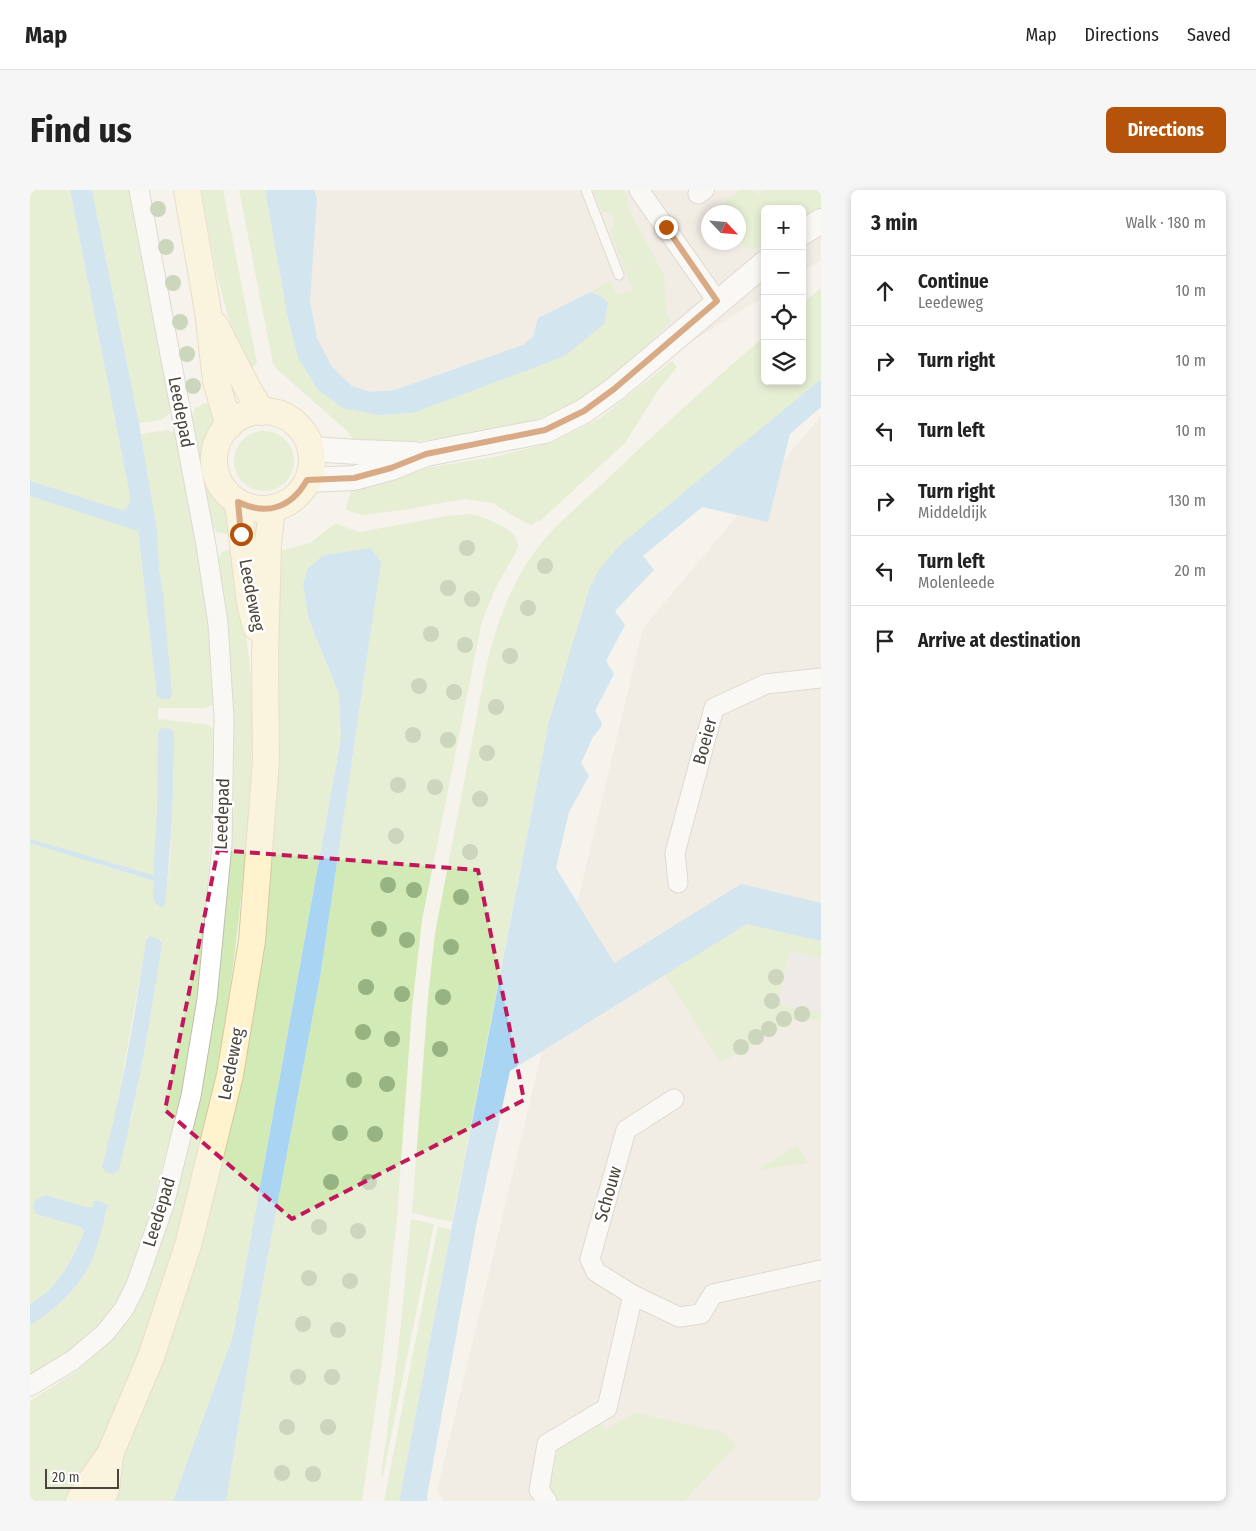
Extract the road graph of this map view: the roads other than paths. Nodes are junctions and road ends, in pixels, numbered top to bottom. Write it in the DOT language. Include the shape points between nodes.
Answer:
graph roads {
  1 [pos="139,190"];
  2 [pos="187,190"];
  3 [pos="586,190"];
  4 [pos="639,190"];
  5 [pos="821,221"];
  6 [pos="806,231"];
  7 [pos="761,266"];
  8 [pos="619,275"];
  9 [pos="717,301"];
  10 [pos="208,311"];
  11 [pos="262,412"];
  12 [pos="229,426"];
  13 [pos="310,449"];
  14 [pos="426,454"];
  15 [pos="307,480"];
  16 [pos="238,502"];
  17 [pos="272,508"];
  18 [pos="265,658"];
  19 [pos="821,678"];
  20 [pos="678,883"];
  21 [pos="674,1099"];
  22 [pos="821,1270"];
  23 [pos="633,1294"];
  24 [pos="30,1386"];
  25 [pos="110,1454"];
  26 [pos="79,1501"];
  27 [pos="102,1501"];
  28 [pos="547,1501"];
  1 -- 24 [label="street, Leedepad" via="218,624 224,718 222,844 216,912 207,999 191,1096 164,1205 136,1285 124,1309 105,1333 72,1360"];
  2 -- 10 [label="main road"];
  3 -- 8 [label="lane"];
  4 -- 9 [label="street"];
  5 -- 6 [label="street"];
  7 -- 9 [label="street"];
  9 -- 14 [label="street" via="584,411 545,430"];
  10 -- 11 [label="main road"];
  10 -- 12 [label="main road" via="216,381"];
  11 -- 12 [label="main road" via="244,416"];
  11 -- 13 [label="main road" via="283,416 293,422 307,438"];
  12 -- 16 [label="main road" via="217,444 215,466 222,487"];
  13 -- 14 [label="street"];
  13 -- 15 [label="main road" via="312,459"];
  14 -- 15 [label="street" via="354,478"];
  15 -- 17 [label="main road" via="290,502"];
  16 -- 17 [label="main road" via="254,508"];
  16 -- 18 [label="main road, Leedeweg" via="250,603"];
  17 -- 18 [label="main road, Leedeweg"];
  18 -- 25 [label="main road, Leedeweg" via="266,762 252,941 230,1075 189,1242 151,1357"];
  19 -- 20 [label="street, Boeier" via="766,684 714,708 675,853"];
  21 -- 23 [label="street, Schouw" via="626,1130 590,1259 596,1272"];
  22 -- 23 [label="street, Schouw" via="713,1294 701,1314 679,1317"];
  23 -- 28 [label="street" via="607,1408 547,1444 539,1490"];
  25 -- 26 [label="main road, Leedeweg"];
  25 -- 27 [label="main road, Leedeweg"];
}
